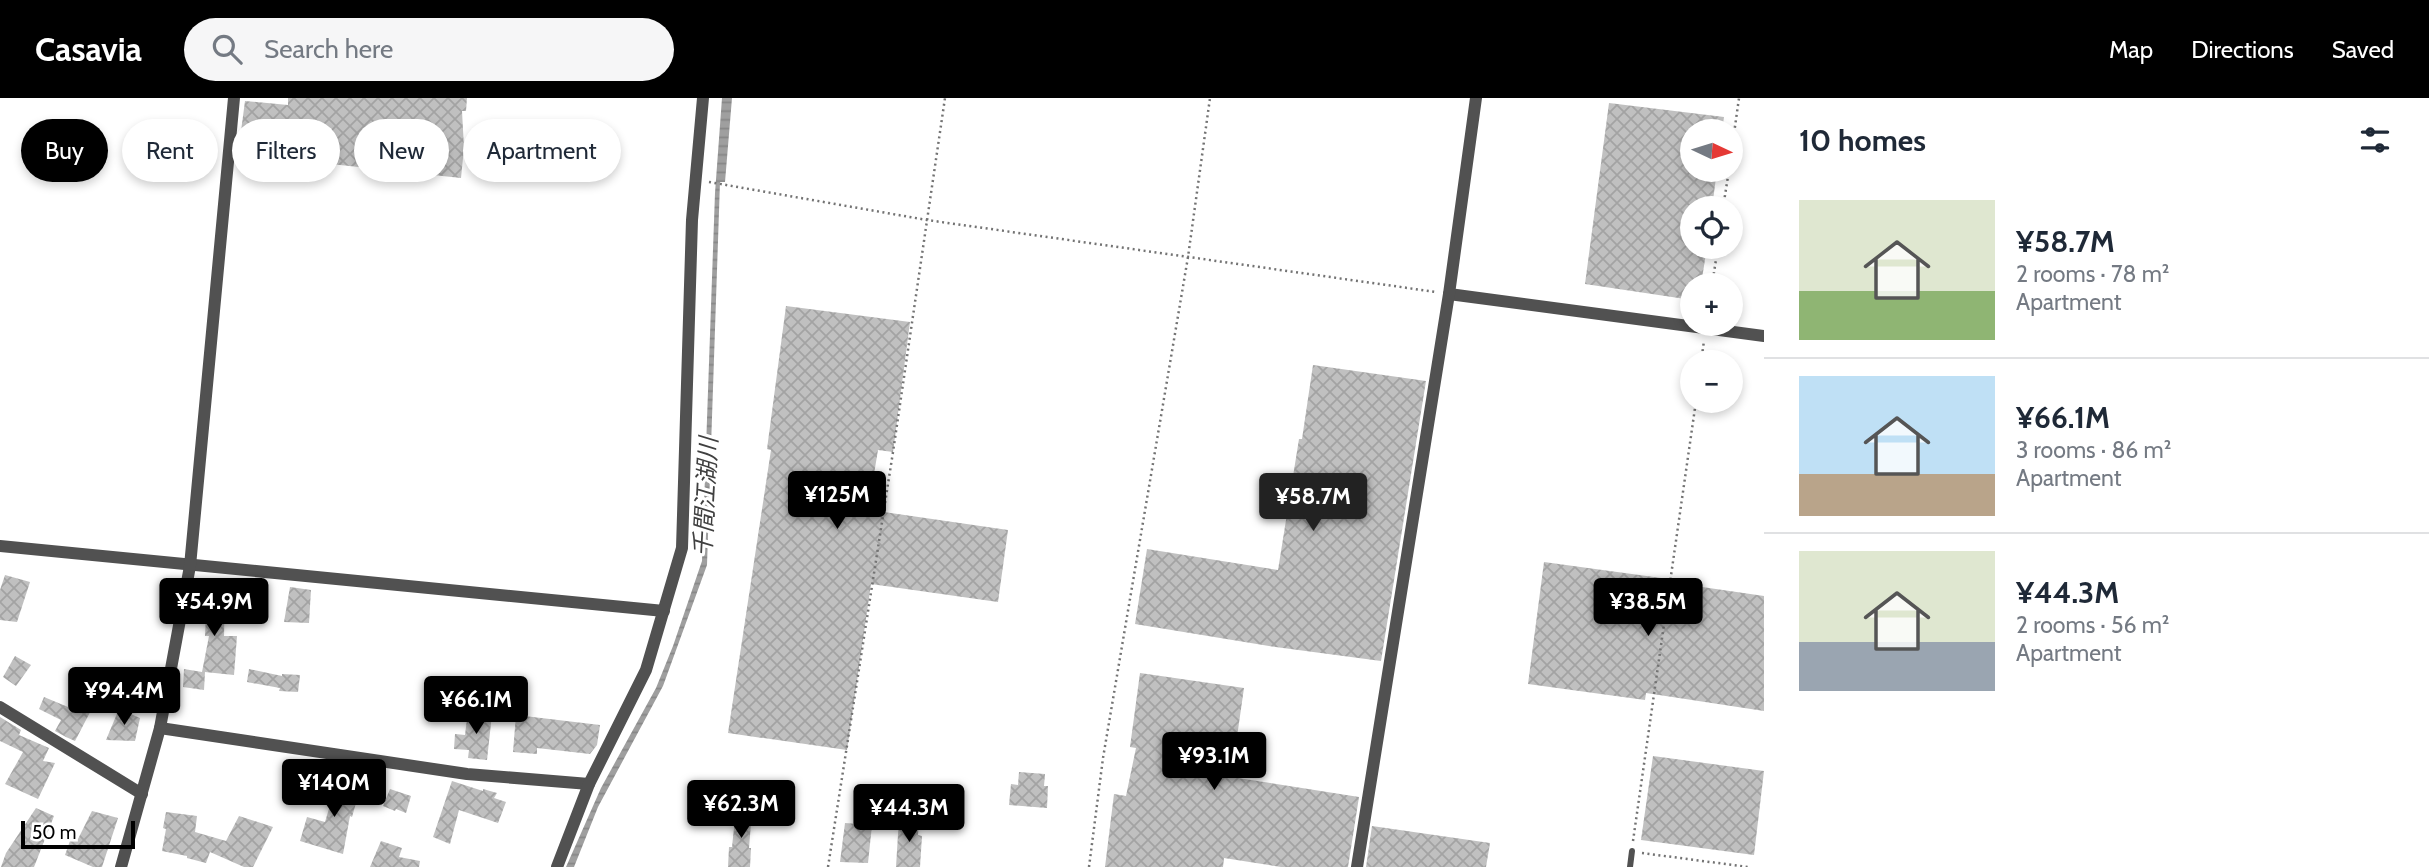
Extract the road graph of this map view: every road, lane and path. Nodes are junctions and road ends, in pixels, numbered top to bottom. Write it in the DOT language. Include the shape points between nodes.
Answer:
graph roads {
  1 [pos="234,98"];
  2 [pos="703,98"];
  3 [pos="945,98"];
  4 [pos="1210,98"];
  5 [pos="1476,98"];
  6 [pos="1739,98"];
  7 [pos="1736,119"];
  8 [pos="695,180"];
  9 [pos="927,220"];
  10 [pos="1188,257"];
  11 [pos="1449,294"];
  12 [pos="1680,325"];
  13 [pos="1743,333"];
  14 [pos="1764,336"];
  15 [pos="1694,413"];
  16 [pos="0,546"];
  17 [pos="190,566"];
  18 [pos="664,611"];
  19 [pos="0,707"];
  20 [pos="160,728"];
  21 [pos="589,784"];
  22 [pos="142,794"];
  23 [pos="1632,851"];
  24 [pos="121,867"];
  25 [pos="557,867"];
  26 [pos="828,867"];
  27 [pos="1089,867"];
  28 [pos="1357,867"];
  29 [pos="1630,867"];
  30 [pos="1748,867"];
  1 -- 17 [label="street"];
  2 -- 8 [label="street"];
  3 -- 9 [label="path"];
  4 -- 10 [label="path"];
  5 -- 11 [label="street"];
  6 -- 7 [label="path"];
  8 -- 9 [label="path"];
  8 -- 18 [label="street" via="682,548"];
  9 -- 10 [label="path"];
  9 -- 26 [label="path"];
  10 -- 11 [label="path"];
  10 -- 27 [label="path" via="1103,758"];
  11 -- 12 [label="street"];
  11 -- 28 [label="street"];
  13 -- 14 [label="street"];
  15 -- 23 [label="path"];
  16 -- 17 [label="street"];
  17 -- 18 [label="street"];
  17 -- 20 [label="street"];
  18 -- 21 [label="street" via="646,670"];
  19 -- 22 [label="street"];
  20 -- 21 [label="street" via="467,774"];
  20 -- 22 [label="street"];
  21 -- 25 [label="street"];
  22 -- 24 [label="street"];
  23 -- 29 [label="lane"];
  23 -- 30 [label="path"];
}
